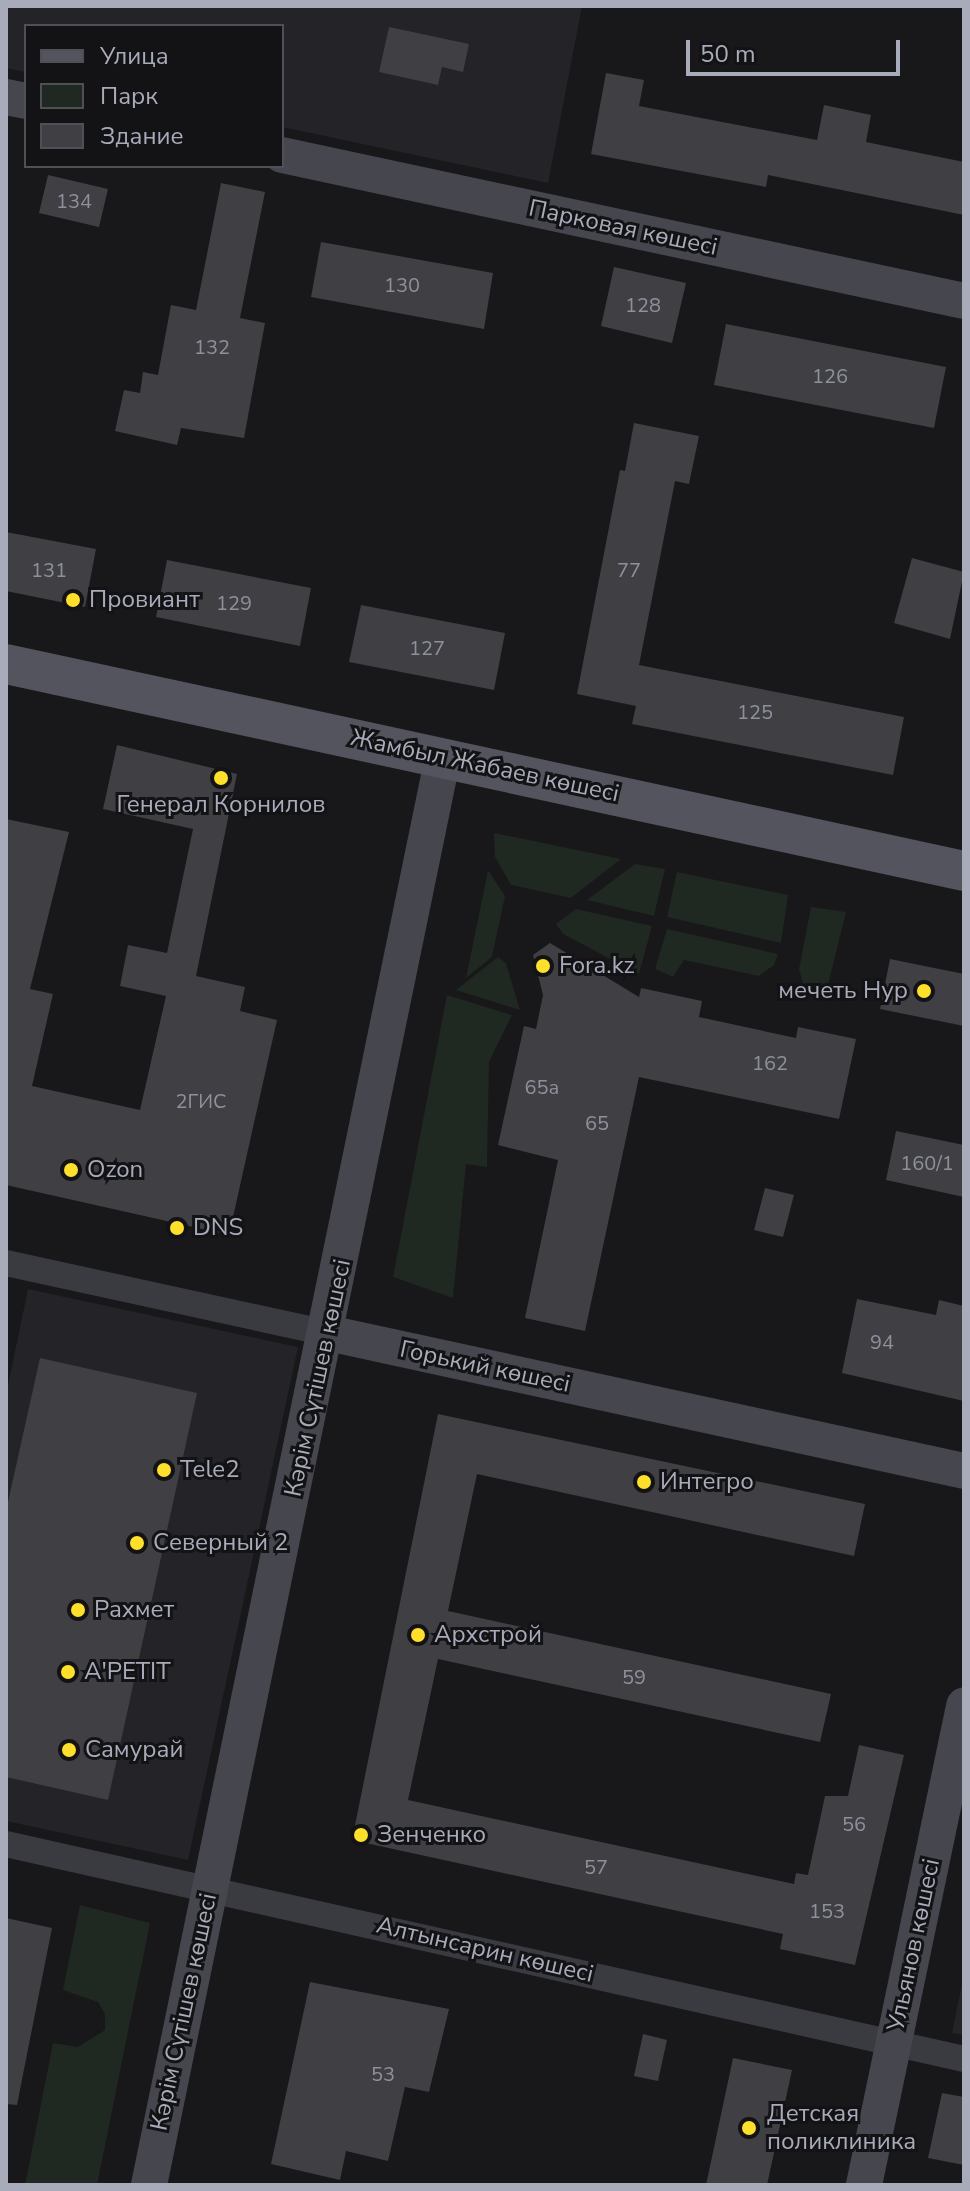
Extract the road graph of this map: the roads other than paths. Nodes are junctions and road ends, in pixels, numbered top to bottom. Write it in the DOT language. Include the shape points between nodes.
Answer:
graph roads {
  1 [pos="284,155"];
  2 [pos="964,301"];
  3 [pos="6,664"];
  4 [pos="443,757"];
  5 [pos="964,871"];
  6 [pos="6,1263"];
  7 [pos="328,1333"];
  8 [pos="964,1471"];
  9 [pos="964,1705"];
  10 [pos="6,1844"];
  11 [pos="210,1888"];
  12 [pos="894,2043"];
  13 [pos="964,2059"];
  14 [pos="149,2185"];
  15 [pos="864,2185"];
  1 -- 2 [label="main road, Парковая көшесі"];
  3 -- 4 [label="main road, Жамбыл Жабаев көшесі"];
  4 -- 5 [label="main road, Жамбыл Жабаев көшесі"];
  4 -- 7 [label="main road, Кәрім Сүтішев көшесі"];
  6 -- 7 [label="street, Горький көшесі"];
  7 -- 8 [label="main road, Горький көшесі"];
  7 -- 11 [label="main road, Кәрім Сүтішев көшесі"];
  9 -- 12 [label="main road, Ульянов көшесі"];
  10 -- 11 [label="street, Алтынсарин көшесі"];
  11 -- 12 [label="street, Алтынсарин көшесі"];
  11 -- 14 [label="main road, Кәрім Сүтішев көшесі"];
  12 -- 13 [label="street, Алтынсарин көшесі"];
  12 -- 15 [label="main road, Ульянов көшесі"];
}
